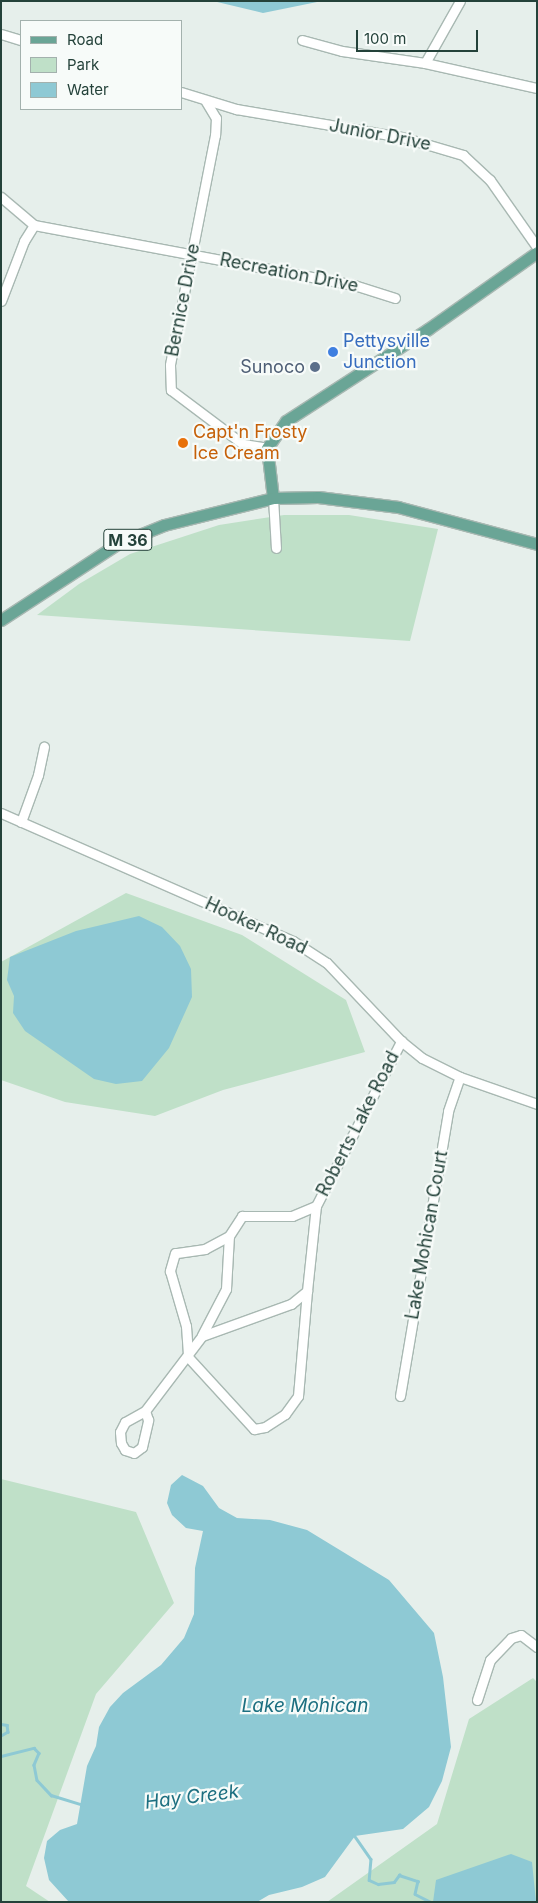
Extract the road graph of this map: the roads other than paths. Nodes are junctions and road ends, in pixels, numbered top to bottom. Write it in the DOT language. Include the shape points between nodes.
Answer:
graph roads {
  1 [pos="460,1"];
  2 [pos="1,34"];
  3 [pos="20,40"];
  4 [pos="302,40"];
  5 [pos="425,63"];
  6 [pos="537,88"];
  7 [pos="182,92"];
  8 [pos="205,100"];
  9 [pos="1,197"];
  10 [pos="34,224"];
  11 [pos="537,247"];
  12 [pos="537,252"];
  13 [pos="191,255"];
  14 [pos="395,298"];
  15 [pos="1,300"];
  16 [pos="267,448"];
  17 [pos="273,498"];
  18 [pos="537,544"];
  19 [pos="276,548"];
  20 [pos="1,620"];
  21 [pos="44,747"];
  22 [pos="1,813"];
  23 [pos="22,822"];
  24 [pos="401,1041"];
  25 [pos="460,1077"];
  26 [pos="537,1104"];
  27 [pos="316,1206"];
  28 [pos="229,1236"];
  29 [pos="307,1291"];
  30 [pos="202,1336"];
  31 [pos="188,1357"];
  32 [pos="400,1396"];
  33 [pos="144,1411"];
  34 [pos="537,1647"];
  35 [pos="477,1700"];
  1 -- 5 [label="street"];
  2 -- 3 [label="street"];
  4 -- 5 [label="street" via="342,51"];
  5 -- 6 [label="street"];
  7 -- 8 [label="street, Junior Drive"];
  8 -- 11 [label="street, Junior Drive" via="236,109 402,137 463,155 490,180"];
  8 -- 13 [label="street, Bernice Drive" via="216,118 215,135"];
  9 -- 10 [label="street"];
  10 -- 13 [label="street, Recreation Drive"];
  10 -- 15 [label="street"];
  12 -- 16 [label="main road" via="420,334 286,421"];
  13 -- 14 [label="street, Recreation Drive" via="354,285"];
  13 -- 16 [label="street, Bernice Drive" via="170,365 171,390 244,444"];
  16 -- 17 [label="main road"];
  17 -- 18 [label="main road, M 36" via="318,497 398,507"];
  17 -- 19 [label="street"];
  17 -- 20 [label="main road, M 36" via="164,525 117,544"];
  21 -- 23 [label="street"];
  22 -- 23 [label="street, Hooker Road"];
  23 -- 24 [label="street, Hooker Road" via="309,950 342,977"];
  24 -- 25 [label="street, Hooker Road" via="422,1058"];
  24 -- 27 [label="street, Roberts Lake Road"];
  25 -- 26 [label="street, Hooker Road"];
  25 -- 32 [label="street, Lake Mohican Court" via="448,1111"];
  27 -- 28 [label="street, Roberts Lake Road" via="292,1216 242,1216"];
  27 -- 29 [label="street, Roberts Lake Road"];
  28 -- 30 [label="street" via="226,1289"];
  28 -- 31 [label="street, Roberts Lake Road" via="216,1246 179,1251 171,1257 170,1271 186,1326"];
  29 -- 30 [label="street" via="291,1304"];
  29 -- 31 [label="street, Roberts Lake Road" via="298,1396 285,1414 265,1427 252,1427"];
  30 -- 31 [label="street"];
  31 -- 33 [label="street"];
  33 -- 33 [label="street" via="148,1420 142,1447 134,1453 125,1450 120,1438 124,1422"];
  34 -- 35 [label="street" via="521,1634 511,1638 490,1660"];
}
